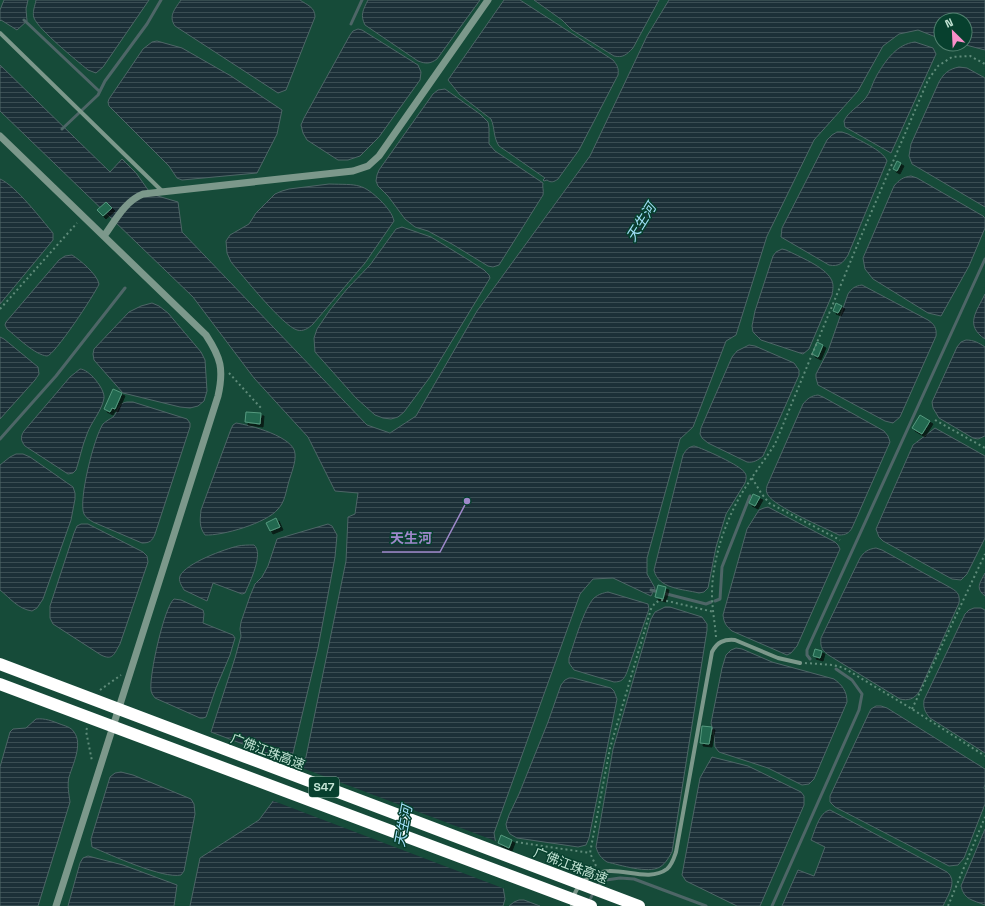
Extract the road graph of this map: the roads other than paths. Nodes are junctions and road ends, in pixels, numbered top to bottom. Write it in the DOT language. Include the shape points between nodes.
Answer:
graph roads {
  1 [pos="488,0"];
  2 [pos="0,33"];
  3 [pos="0,136"];
  4 [pos="162,192"];
  5 [pos="104,236"];
  6 [pos="800,663"];
  7 [pos="0,664"];
  8 [pos="0,684"];
  9 [pos="634,904"];
  10 [pos="56,906"];
  11 [pos="572,906"];
  12 [pos="591,906"];
  1 -- 4 [label="street" via="378,156 368,166 353,171"];
  2 -- 4 [label="street"];
  3 -- 5 [label="street"];
  4 -- 5 [label="street" via="143,194 130,201"];
  5 -- 10 [label="street" via="206,335 215,348 222,380"];
  6 -- 11 [label="street" via="778,658 735,640 728,639 717,644 712,652 673,861 668,868 650,875 608,871 599,873 585,880 575,890"];
  7 -- 9 [label="highway, 广佛江珠高速 / S47"];
  8 -- 12 [label="highway, S47"];
}
